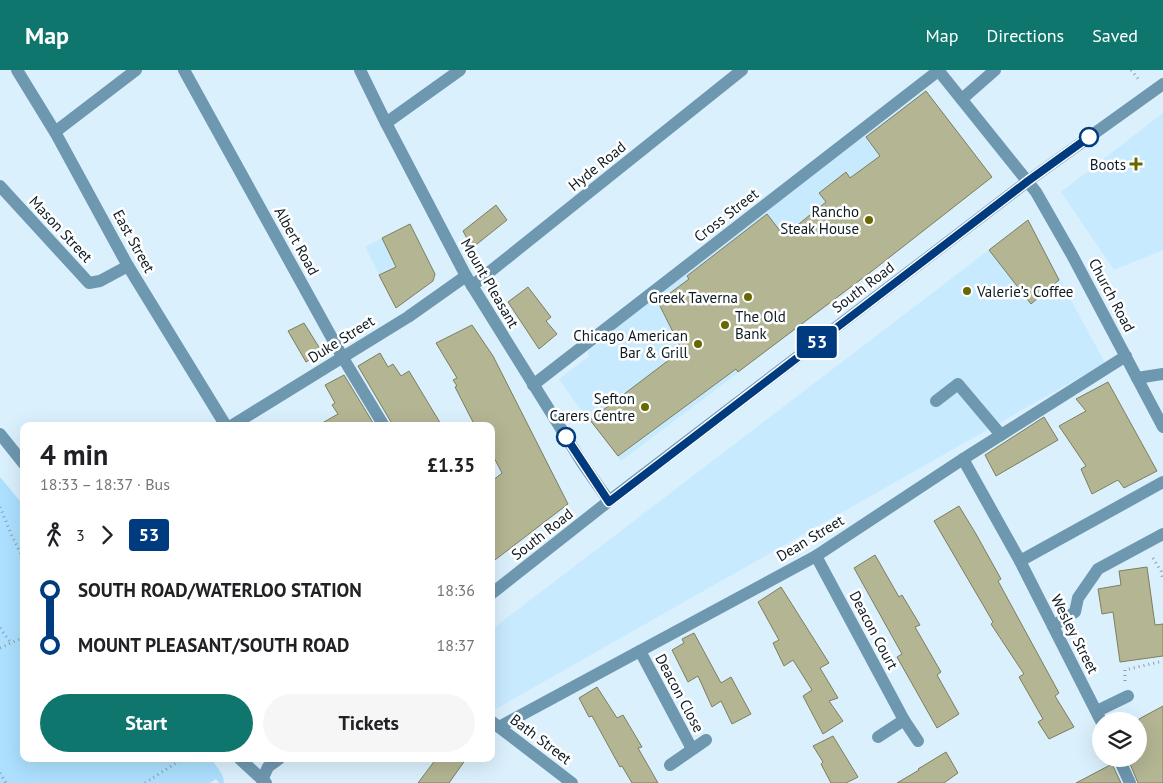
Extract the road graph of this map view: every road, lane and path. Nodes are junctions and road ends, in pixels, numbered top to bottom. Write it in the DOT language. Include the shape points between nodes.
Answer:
graph roads {
  1 [pos="16,70"];
  2 [pos="136,70"];
  3 [pos="184,70"];
  4 [pos="360,70"];
  5 [pos="460,70"];
  6 [pos="742,70"];
  7 [pos="938,70"];
  8 [pos="995,70"];
  9 [pos="1162,84"];
  10 [pos="962,99"];
  11 [pos="386,124"];
  12 [pos="55,132"];
  13 [pos="1028,181"];
  14 [pos="0,186"];
  15 [pos="128,266"];
  16 [pos="469,281"];
  17 [pos="1126,356"];
  18 [pos="343,358"];
  19 [pos="1163,374"];
  20 [pos="1137,378"];
  21 [pos="533,385"];
  22 [pos="936,401"];
  23 [pos="224,422"];
  24 [pos="238,422"];
  25 [pos="382,422"];
  26 [pos="1163,427"];
  27 [pos="0,434"];
  28 [pos="1001,435"];
  29 [pos="20,459"];
  30 [pos="963,459"];
  31 [pos="1163,482"];
  32 [pos="609,502"];
  33 [pos="0,507"];
  34 [pos="1163,534"];
  35 [pos="1146,544"];
  36 [pos="20,551"];
  37 [pos="816,556"];
  38 [pos="1020,561"];
  39 [pos="1163,580"];
  40 [pos="495,591"];
  41 [pos="1053,626"];
  42 [pos="0,628"];
  43 [pos="20,639"];
  44 [pos="12,643"];
  45 [pos="0,648"];
  46 [pos="640,651"];
  47 [pos="1163,661"];
  48 [pos="1128,696"];
  49 [pos="1097,712"];
  50 [pos="1105,712"];
  51 [pos="904,720"];
  52 [pos="495,724"];
  53 [pos="878,737"];
  54 [pos="706,740"];
  55 [pos="918,742"];
  56 [pos="692,749"];
  57 [pos="177,762"];
  58 [pos="243,762"];
  59 [pos="274,762"];
  60 [pos="670,765"];
  61 [pos="1123,767"];
  62 [pos="0,774"];
  63 [pos="264,782"];
  64 [pos="6,783"];
  65 [pos="145,783"];
  66 [pos="572,783"];
  67 [pos="1130,783"];
  1 -- 12 [label="street, East Street"];
  2 -- 12 [label="street"];
  3 -- 18 [label="street, Albert Road"];
  4 -- 11 [label="street, Mount Pleasant"];
  5 -- 11 [label="street"];
  6 -- 16 [label="street, Hyde Road"];
  7 -- 10 [label="street, Church Road"];
  7 -- 21 [label="street, Cross Street"];
  8 -- 10 [label="street"];
  9 -- 13 [label="street, South Road"];
  10 -- 13 [label="street, Church Road"];
  11 -- 16 [label="street, Mount Pleasant"];
  12 -- 15 [label="street, East Street"];
  13 -- 17 [label="street, Church Road"];
  13 -- 32 [label="street, South Road"];
  14 -- 15 [label="street, Mason Street" via="89,283 100,281"];
  15 -- 23 [label="street, East Street"];
  16 -- 18 [label="street, Duke Street"];
  16 -- 21 [label="street, Mount Pleasant"];
  17 -- 20 [label="street, Church Road"];
  17 -- 28 [label="street, Dean Street"];
  18 -- 24 [label="street, Duke Street"];
  18 -- 25 [label="street, Albert Road"];
  19 -- 20 [label="street"];
  20 -- 26 [label="street, Church Road"];
  21 -- 32 [label="street, Mount Pleasant"];
  22 -- 28 [label="street" via="958,384"];
  27 -- 29 [label="street"];
  28 -- 30 [label="street, Dean Street"];
  30 -- 37 [label="street, Dean Street"];
  30 -- 38 [label="street, Wesley Street"];
  31 -- 38 [label="street"];
  32 -- 40 [label="street, South Road"];
  33 -- 36 [label="path"];
  34 -- 35 [label="street"];
  35 -- 39 [label="path"];
  35 -- 41 [label="street" via="1098,569 1078,598 1075,612"];
  37 -- 46 [label="street, Dean Street"];
  37 -- 51 [label="street, Deacon Court"];
  38 -- 41 [label="street, Wesley Street"];
  41 -- 49 [label="street, Wesley Street"];
  42 -- 44 [label="path"];
  43 -- 44 [label="path"];
  44 -- 45 [label="path"];
  46 -- 52 [label="street, Dean Street"];
  46 -- 56 [label="street, Deacon Close"];
  47 -- 48 [label="path" via="1125,670"];
  48 -- 50 [label="street"];
  51 -- 53 [label="street"];
  51 -- 55 [label="street, Deacon Court"];
  52 -- 66 [label="street, Bath Street"];
  54 -- 56 [label="street, Deacon Close"];
  56 -- 60 [label="street, Deacon Close"];
  57 -- 65 [label="path"];
  58 -- 63 [label="street"];
  59 -- 63 [label="street" via="268,767"];
  61 -- 67 [label="street"];
  62 -- 64 [label="path"];
}
